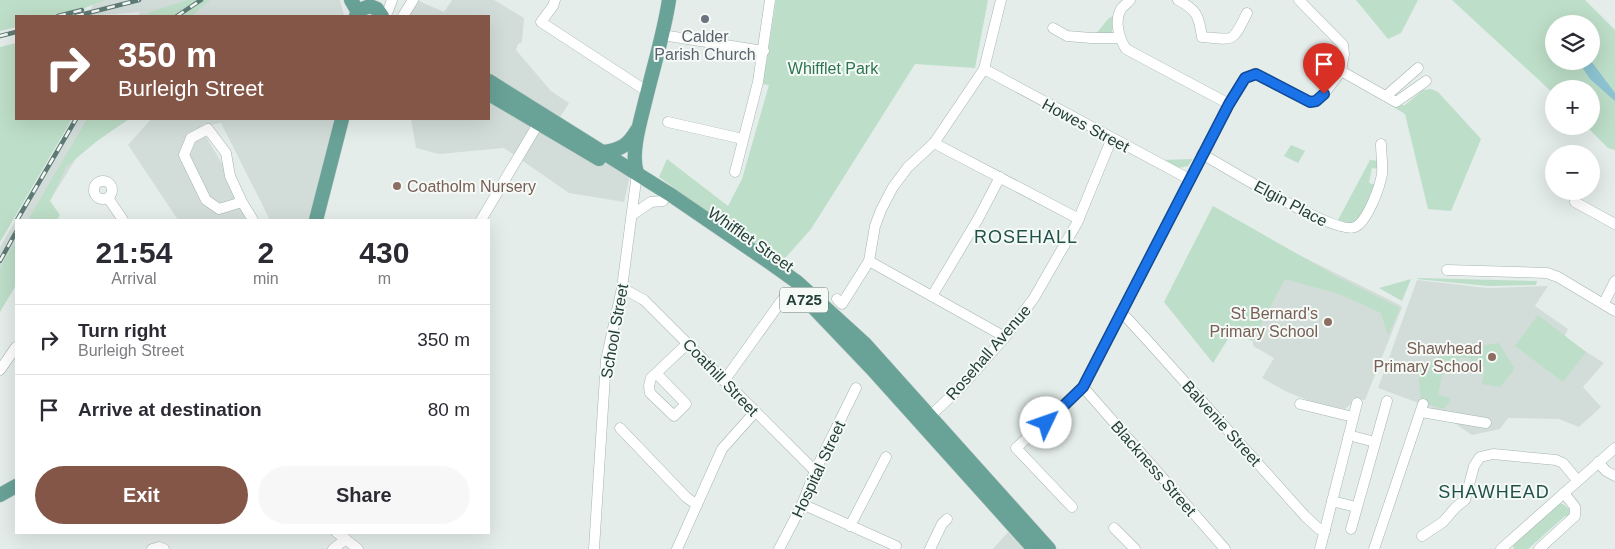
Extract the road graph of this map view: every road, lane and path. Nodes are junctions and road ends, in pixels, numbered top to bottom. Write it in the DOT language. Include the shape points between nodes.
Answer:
graph roads {
  1 [pos="351,0"];
  2 [pos="392,0"];
  3 [pos="413,0"];
  4 [pos="555,0"];
  5 [pos="669,0"];
  6 [pos="770,0"];
  7 [pos="1001,0"];
  8 [pos="1130,0"];
  9 [pos="1178,0"];
  10 [pos="1299,0"];
  11 [pos="362,9"];
  12 [pos="1247,13"];
  13 [pos="381,15"];
  14 [pos="383,15"];
  15 [pos="403,15"];
  16 [pos="1053,28"];
  17 [pos="662,35"];
  18 [pos="1120,38"];
  19 [pos="764,51"];
  20 [pos="1418,68"];
  21 [pos="984,70"];
  22 [pos="1341,70"];
  23 [pos="1426,81"];
  24 [pos="490,82"];
  25 [pos="648,92"];
  26 [pos="490,95"];
  27 [pos="1386,96"];
  28 [pos="1229,104"];
  29 [pos="342,120"];
  30 [pos="668,122"];
  31 [pos="538,124"];
  32 [pos="638,129"];
  33 [pos="1112,138"];
  34 [pos="743,139"];
  35 [pos="934,144"];
  36 [pos="1381,144"];
  37 [pos="605,152"];
  38 [pos="1202,154"];
  39 [pos="734,172"];
  40 [pos="1000,177"];
  41 [pos="636,178"];
  42 [pos="1189,179"];
  43 [pos="108,198"];
  44 [pos="663,201"];
  45 [pos="242,202"];
  46 [pos="1575,202"];
  47 [pos="632,215"];
  48 [pos="122,219"];
  49 [pos="252,219"];
  50 [pos="316,219"];
  51 [pos="482,219"];
  52 [pos="1079,219"];
  53 [pos="1615,224"];
  54 [pos="869,261"];
  55 [pos="1447,270"];
  56 [pos="1615,281"];
  57 [pos="622,288"];
  58 [pos="932,296"];
  59 [pos="836,299"];
  60 [pos="1604,303"];
  61 [pos="789,305"];
  62 [pos="1615,311"];
  63 [pos="1120,314"];
  64 [pos="1005,337"];
  65 [pos="688,343"];
  66 [pos="15,348"];
  67 [pos="0,370"];
  68 [pos="656,373"];
  69 [pos="724,381"];
  70 [pos="1083,387"];
  71 [pos="856,388"];
  72 [pos="1387,401"];
  73 [pos="1357,403"];
  74 [pos="1300,404"];
  75 [pos="755,412"];
  76 [pos="1353,416"];
  77 [pos="925,421"];
  78 [pos="1486,423"];
  79 [pos="620,428"];
  80 [pos="1356,436"];
  81 [pos="1375,442"];
  82 [pos="1615,448"];
  83 [pos="886,457"];
  84 [pos="1598,462"];
  85 [pos="815,471"];
  86 [pos="1615,476"];
  87 [pos="1577,480"];
  88 [pos="15,487"];
  89 [pos="1564,493"];
  90 [pos="0,495"];
  91 [pos="1332,501"];
  92 [pos="802,504"];
  93 [pos="697,505"];
  94 [pos="1356,507"];
  95 [pos="1072,508"];
  96 [pos="947,519"];
  97 [pos="850,526"];
  98 [pos="1114,528"];
  99 [pos="1351,529"];
  100 [pos="1325,531"];
  101 [pos="339,534"];
  102 [pos="1422,536"];
  103 [pos="346,539"];
  104 [pos="1506,547"];
  105 [pos="933,548"];
  106 [pos="152,549"];
  107 [pos="164,549"];
  108 [pos="333,549"];
  109 [pos="358,549"];
  110 [pos="594,549"];
  111 [pos="677,549"];
  112 [pos="779,549"];
  113 [pos="895,549"];
  114 [pos="1034,549"];
  115 [pos="1049,549"];
  116 [pos="1135,549"];
  117 [pos="1225,549"];
  118 [pos="1320,549"];
  119 [pos="1374,549"];
  120 [pos="1539,549"];
  1 -- 11 [label="main road"];
  2 -- 14 [label="street"];
  3 -- 15 [label="street"];
  4 -- 25 [label="street" via="541,22"];
  5 -- 17 [label="main road"];
  6 -- 19 [label="street"];
  7 -- 21 [label="street"];
  8 -- 18 [label="street" via="1121,10"];
  9 -- 12 [label="street" via="1193,8 1199,18 1202,37 1229,40 1236,35"];
  10 -- 22 [label="street" via="1343,45"];
  11 -- 13 [label="main road" via="377,9"];
  16 -- 18 [label="street" via="1067,36"];
  17 -- 19 [label="street"];
  17 -- 25 [label="main road"];
  18 -- 28 [label="street" via="1126,49"];
  19 -- 34 [label="street"];
  20 -- 27 [label="street"];
  21 -- 33 [label="street, Howes Street"];
  21 -- 35 [label="street"];
  22 -- 27 [label="street"];
  22 -- 28 [label="street" via="1316,101 1310,102 1256,74 1245,78"];
  23 -- 27 [label="street" via="1396,102"];
  24 -- 37 [label="main road, Whifflet Street / A725"];
  25 -- 32 [label="main road"];
  26 -- 31 [label="main road, Whifflet Street / A725"];
  28 -- 38 [label="street"];
  29 -- 50 [label="main road"];
  30 -- 34 [label="street"];
  31 -- 41 [label="main road, Whifflet Street / A725"];
  31 -- 51 [label="street"];
  32 -- 37 [label="main road" via="623,148"];
  32 -- 41 [label="main road"];
  33 -- 42 [label="street, Howes Street"];
  33 -- 52 [label="street, Rosehall Avenue"];
  34 -- 39 [label="street"];
  35 -- 40 [label="street"];
  35 -- 54 [label="street" via="908,166 893,187 875,226"];
  36 -- 38 [label="street, Elgin Place" via="1382,176 1366,216 1354,228 1346,229 1308,214"];
  37 -- 41 [label="main road, Whifflet Street / A725"];
  38 -- 42 [label="street"];
  40 -- 52 [label="street"];
  40 -- 58 [label="street"];
  41 -- 44 [label="main road, Whifflet Street / A725"];
  41 -- 47 [label="street, School Street"];
  41 -- 77 [label="main road, Whifflet Street / A725" via="719,227 797,282 865,344"];
  42 -- 63 [label="street"];
  43 -- 48 [label="street"];
  44 -- 47 [label="street" via="651,202"];
  44 -- 77 [label="main road, Whifflet Street / A725" via="762,266 812,306"];
  45 -- 45 [label="street" via="230,176 226,153 217,141 208,130 191,138 184,155 206,200 219,209"];
  45 -- 49 [label="street"];
  46 -- 53 [label="street"];
  47 -- 57 [label="street, School Street"];
  52 -- 64 [label="street, Rosehall Avenue" via="1034,298"];
  54 -- 58 [label="street"];
  54 -- 59 [label="street" via="842,304"];
  55 -- 60 [label="street" via="1547,273"];
  56 -- 60 [label="street"];
  57 -- 65 [label="street, Coathill Street" via="644,300"];
  57 -- 110 [label="street, School Street" via="606,360"];
  58 -- 64 [label="street"];
  60 -- 62 [label="street"];
  61 -- 69 [label="street" via="782,300"];
  63 -- 70 [label="street"];
  63 -- 100 [label="street, Balvenie Street" via="1148,340 1305,516"];
  64 -- 77 [label="street, Rosehall Avenue" via="964,384"];
  65 -- 68 [label="street"];
  65 -- 69 [label="street, Coathill Street"];
  66 -- 67 [label="street"];
  69 -- 75 [label="street, Coathill Street"];
  70 -- 95 [label="street" via="1016,448"];
  70 -- 117 [label="street, Blackness Street"];
  71 -- 85 [label="street, Hospital Street"];
  72 -- 81 [label="street"];
  73 -- 76 [label="street"];
  74 -- 76 [label="street"];
  75 -- 85 [label="street, Coathill Street"];
  75 -- 93 [label="street" via="722,449"];
  76 -- 91 [label="street"];
  77 -- 114 [label="main road, Whifflet Street / A725"];
  77 -- 115 [label="main road, Whifflet Street / A725" via="988,479"];
  78 -- 119 [label="street" via="1462,413 1422,408"];
  79 -- 93 [label="street"];
  80 -- 81 [label="street"];
  81 -- 94 [label="street"];
  82 -- 84 [label="street"];
  83 -- 97 [label="street"];
  84 -- 86 [label="street"];
  84 -- 87 [label="street"];
  85 -- 92 [label="street, Hospital Street"];
  87 -- 89 [label="street"];
  87 -- 102 [label="street" via="1563,463 1556,460 1493,454 1480,457 1474,466 1465,500 1443,522"];
  88 -- 90 [label="main road"];
  89 -- 104 [label="street"];
  89 -- 120 [label="street" via="1575,507 1575,516"];
  91 -- 94 [label="street"];
  91 -- 100 [label="street"];
  92 -- 97 [label="street"];
  92 -- 112 [label="street, Hospital Street"];
  93 -- 111 [label="street"];
  94 -- 99 [label="street"];
  96 -- 105 [label="street"];
  97 -- 113 [label="street" via="896,546"];
  98 -- 116 [label="street"];
  100 -- 118 [label="street"];
  101 -- 103 [label="street"];
  103 -- 108 [label="street"];
  103 -- 109 [label="street"];
  106 -- 107 [label="street"];
}
